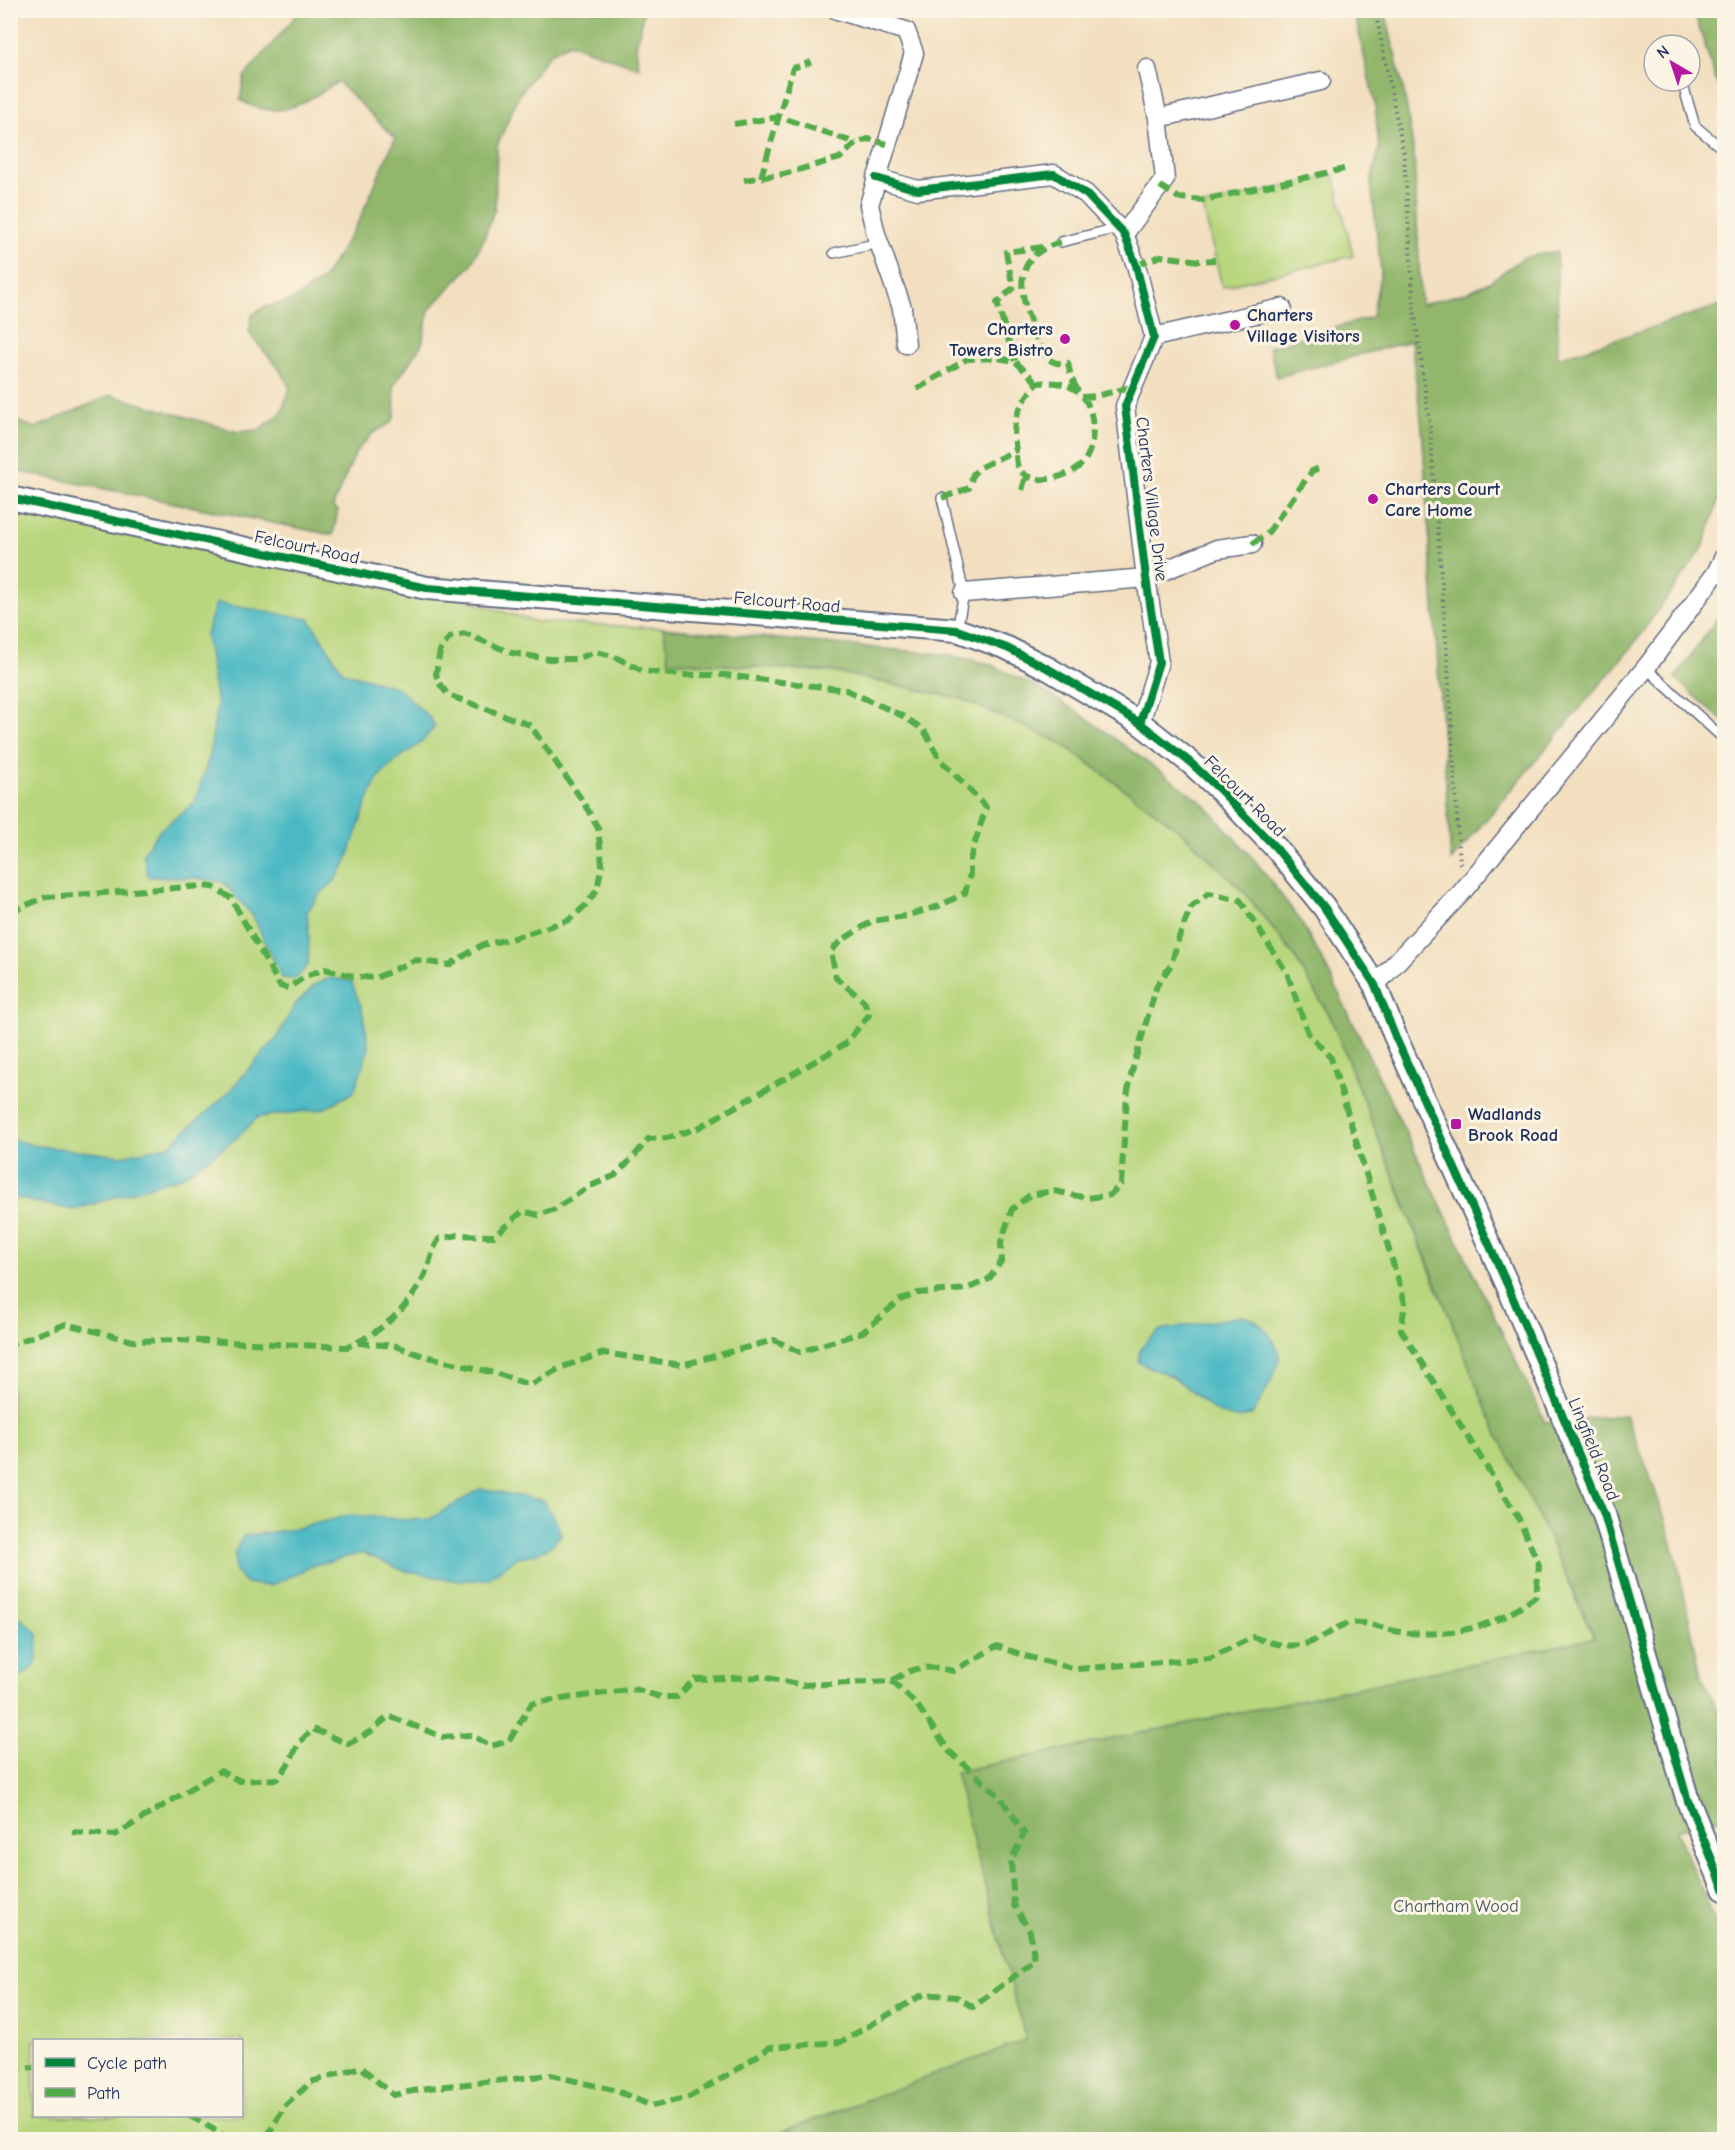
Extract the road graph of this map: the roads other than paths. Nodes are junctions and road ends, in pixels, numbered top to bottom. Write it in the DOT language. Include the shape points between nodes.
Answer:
graph roads {
  1 [pos="837,10"];
  2 [pos="1147,69"];
  3 [pos="1321,81"];
  4 [pos="1685,93"];
  5 [pos="1158,118"];
  6 [pos="1725,150"];
  7 [pos="876,178"];
  8 [pos="1121,231"];
  9 [pos="1061,242"];
  10 [pos="879,243"];
  11 [pos="834,253"];
  12 [pos="1282,308"];
  13 [pos="1154,337"];
  14 [pos="906,344"];
  15 [pos="10,498"];
  16 [pos="942,498"];
  17 [pos="1252,544"];
  18 [pos="1725,557"];
  19 [pos="1146,578"];
  20 [pos="964,593"];
  21 [pos="957,630"];
  22 [pos="1646,668"];
  23 [pos="1140,723"];
  24 [pos="1725,739"];
  25 [pos="1375,986"];
  26 [pos="1395,1036"];
  27 [pos="1725,1889"];
  1 -- 7 [label="street" via="906,32 914,53"];
  2 -- 5 [label="street"];
  3 -- 5 [label="street"];
  4 -- 6 [label="lane" via="1695,126"];
  5 -- 8 [label="street" via="1165,180"];
  7 -- 8 [label="street" via="918,190 1054,174 1086,194"];
  7 -- 10 [label="street" via="869,205"];
  8 -- 9 [label="lane"];
  8 -- 13 [label="street" via="1136,265"];
  10 -- 11 [label="lane"];
  10 -- 14 [label="street" via="902,308"];
  12 -- 13 [label="street"];
  13 -- 19 [label="street, Charters Village Drive" via="1125,406"];
  15 -- 21 [label="street, Felcourt Road" via="427,588"];
  16 -- 20 [label="lane"];
  17 -- 19 [label="street" via="1217,549"];
  18 -- 22 [label="street"];
  19 -- 20 [label="street"];
  19 -- 23 [label="street, Charters Village Drive" via="1160,662"];
  20 -- 21 [label="lane"];
  21 -- 23 [label="street, Felcourt Road" via="1008,648"];
  22 -- 24 [label="lane"];
  22 -- 25 [label="street" via="1462,892"];
  23 -- 25 [label="street, Felcourt Road" via="1191,763 1276,848 1324,907"];
  25 -- 26 [label="street, Felcourt Road"];
  26 -- 27 [label="street, Lingfield Road" via="1507,1284 1604,1514 1688,1801"];
}
